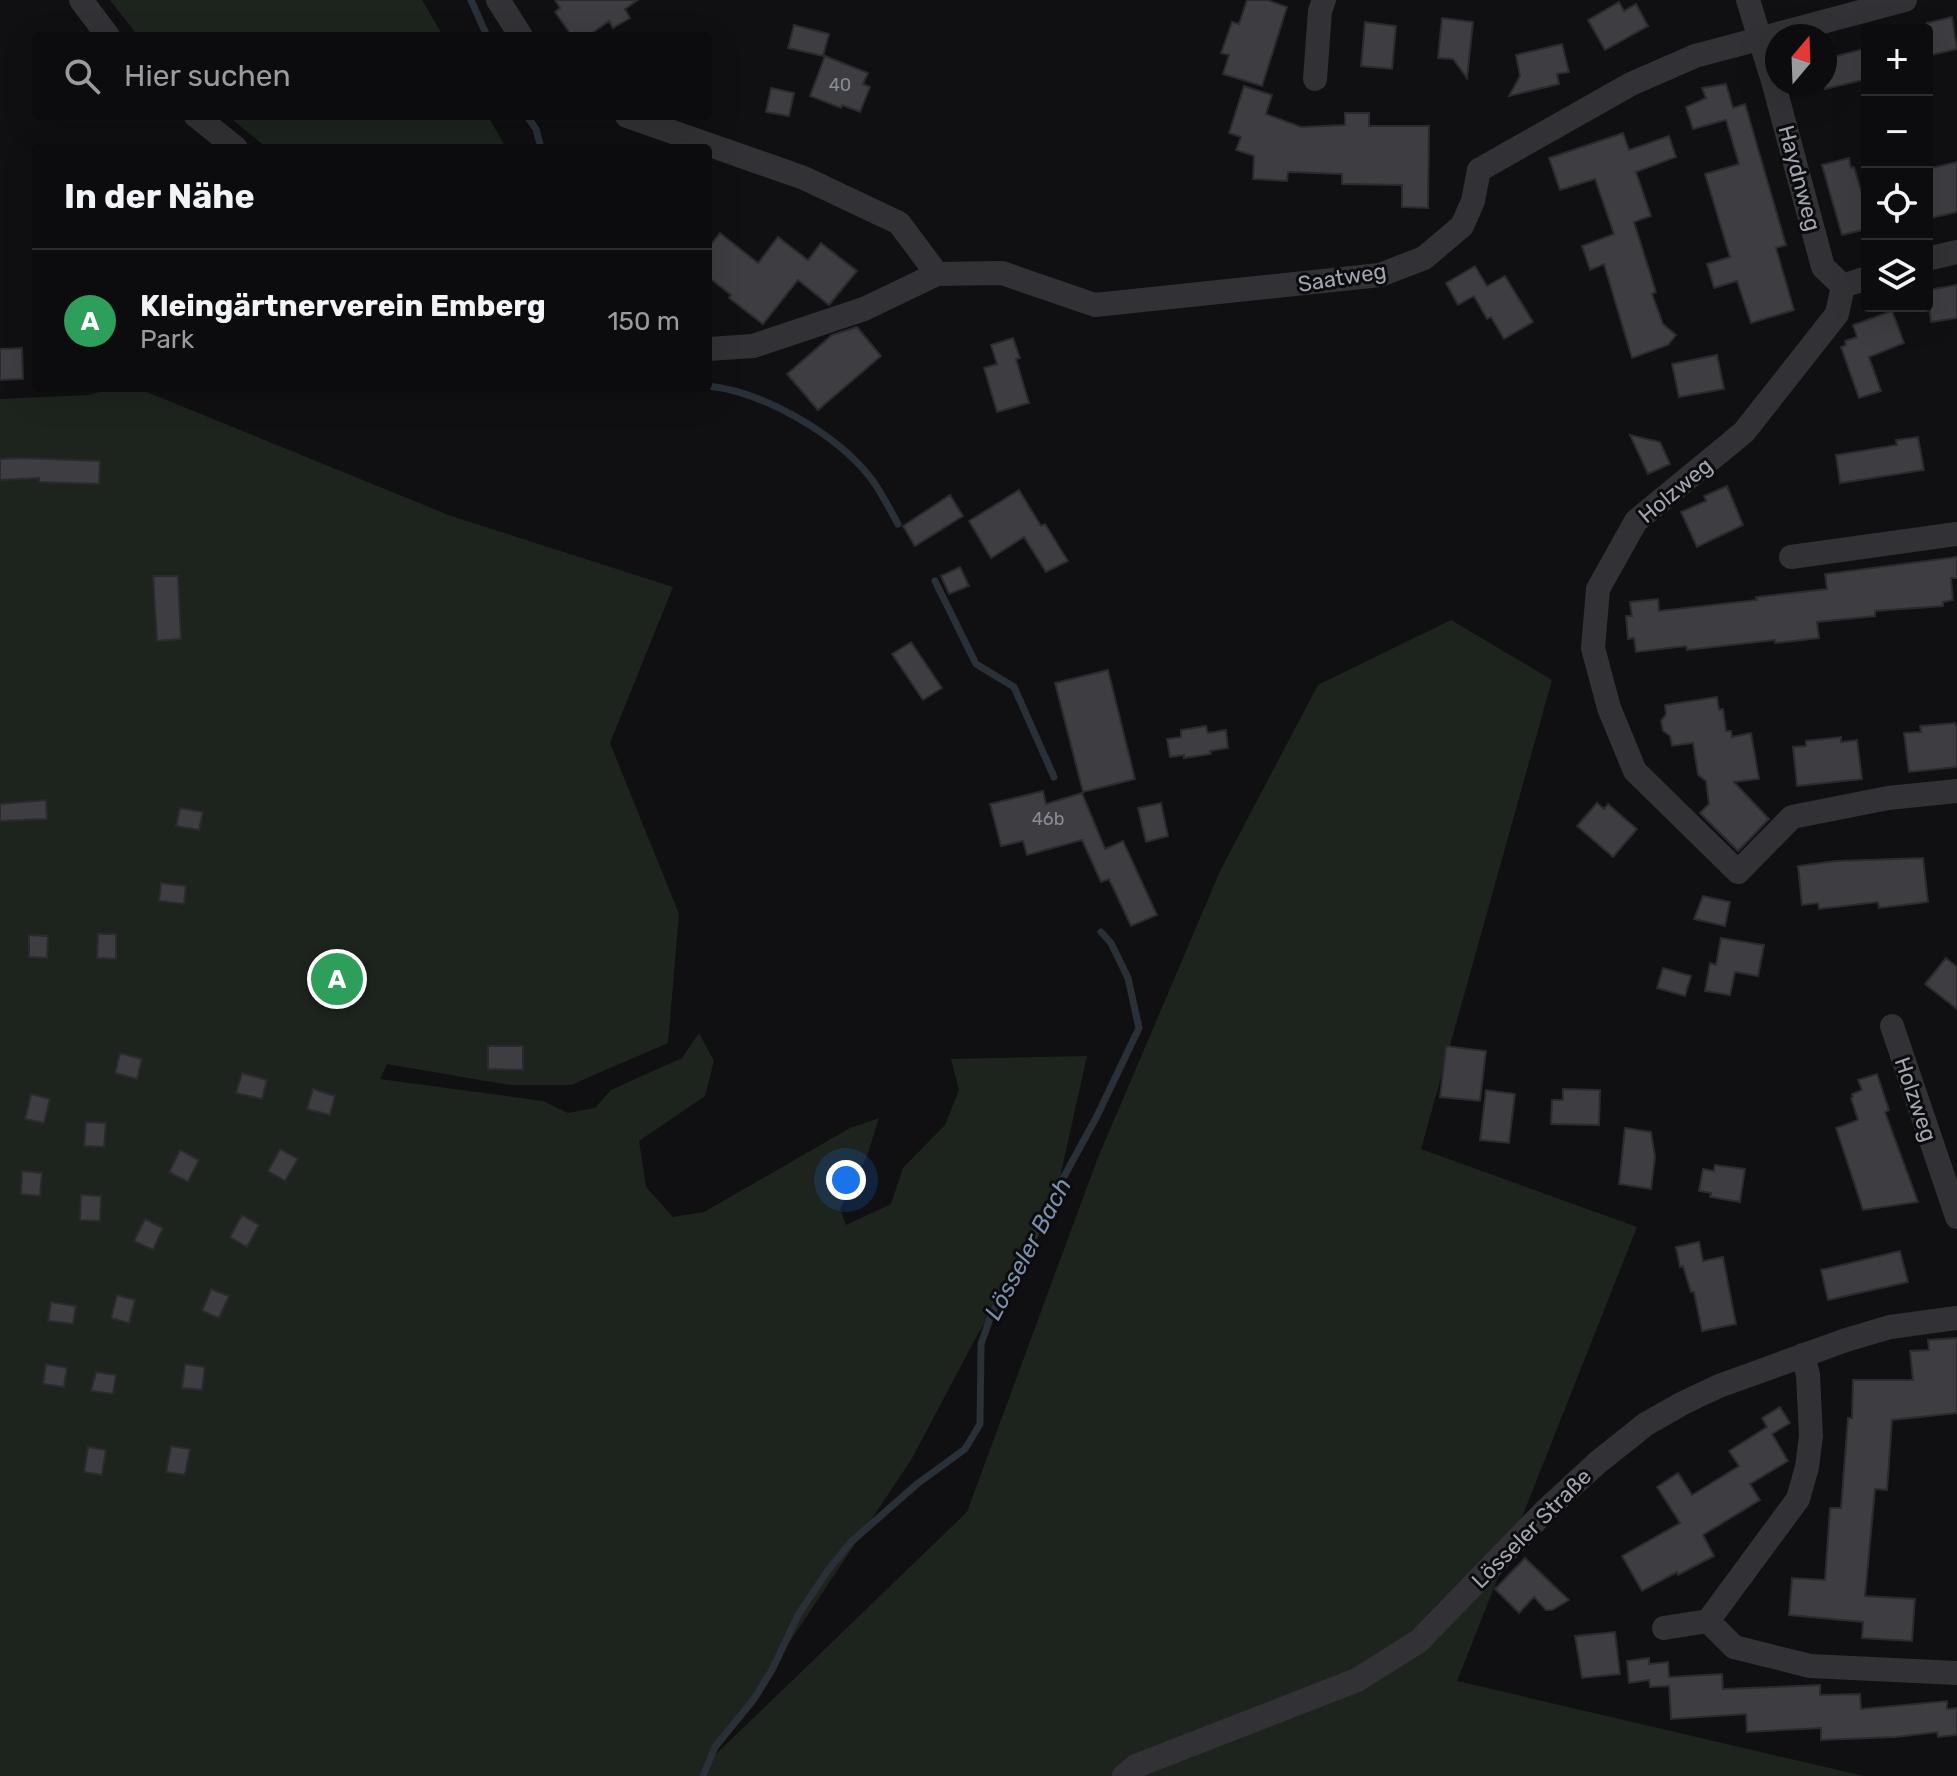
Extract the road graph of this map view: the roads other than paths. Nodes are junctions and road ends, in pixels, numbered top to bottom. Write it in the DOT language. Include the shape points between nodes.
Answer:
graph roads {
  1 [pos="81,0"];
  2 [pos="498,0"];
  3 [pos="1324,0"];
  4 [pos="1748,0"];
  5 [pos="1905,0"];
  6 [pos="105,32"];
  7 [pos="518,32"];
  8 [pos="1761,40"];
  9 [pos="1315,79"];
  10 [pos="201,120"];
  11 [pos="638,120"];
  12 [pos="231,144"];
  13 [pos="707,144"];
  14 [pos="712,146"];
  15 [pos="1957,252"];
  16 [pos="1933,258"];
  17 [pos="937,274"];
  18 [pos="1861,280"];
  19 [pos="1843,286"];
  20 [pos="712,349"];
  21 [pos="1957,534"];
  22 [pos="1791,557"];
  23 [pos="1957,791"];
  24 [pos="1892,1026"];
  25 [pos="1957,1217"];
  26 [pos="1957,1318"];
  27 [pos="1803,1355"];
  28 [pos="1708,1621"];
  29 [pos="1664,1628"];
  30 [pos="1957,1673"];
  31 [pos="1124,1776"];
  1 -- 6 [label="street"];
  2 -- 7 [label="street"];
  3 -- 9 [label="street"];
  4 -- 8 [label="street, Haydnweg"];
  5 -- 8 [label="street, Saatweg"];
  8 -- 17 [label="street, Saatweg" via="1695,56 1631,84 1479,170 1462,226 1424,258 1380,275 1095,305 1002,273"];
  8 -- 19 [label="street, Haydnweg" via="1823,267"];
  10 -- 12 [label="street"];
  11 -- 13 [label="street"];
  14 -- 17 [label="street" via="804,178 899,223"];
  15 -- 16 [label="street"];
  17 -- 20 [label="street, Saatweg" via="864,309 781,337 753,346"];
  18 -- 19 [label="street"];
  19 -- 23 [label="street, Holzweg" via="1837,314 1744,432 1636,521 1598,589 1593,648 1609,708 1635,771 1738,872 1792,817"];
  21 -- 22 [label="street"];
  24 -- 25 [label="street, Holzweg"];
  26 -- 27 [label="street, Lösseler Straße" via="1890,1327"];
  27 -- 28 [label="street" via="1811,1436 1798,1499"];
  27 -- 31 [label="street, Lösseler Straße" via="1719,1386 1646,1424 1545,1511 1419,1641 1357,1680 1136,1766"];
  28 -- 29 [label="street"];
  28 -- 30 [label="street" via="1734,1647 1810,1666"];
}
